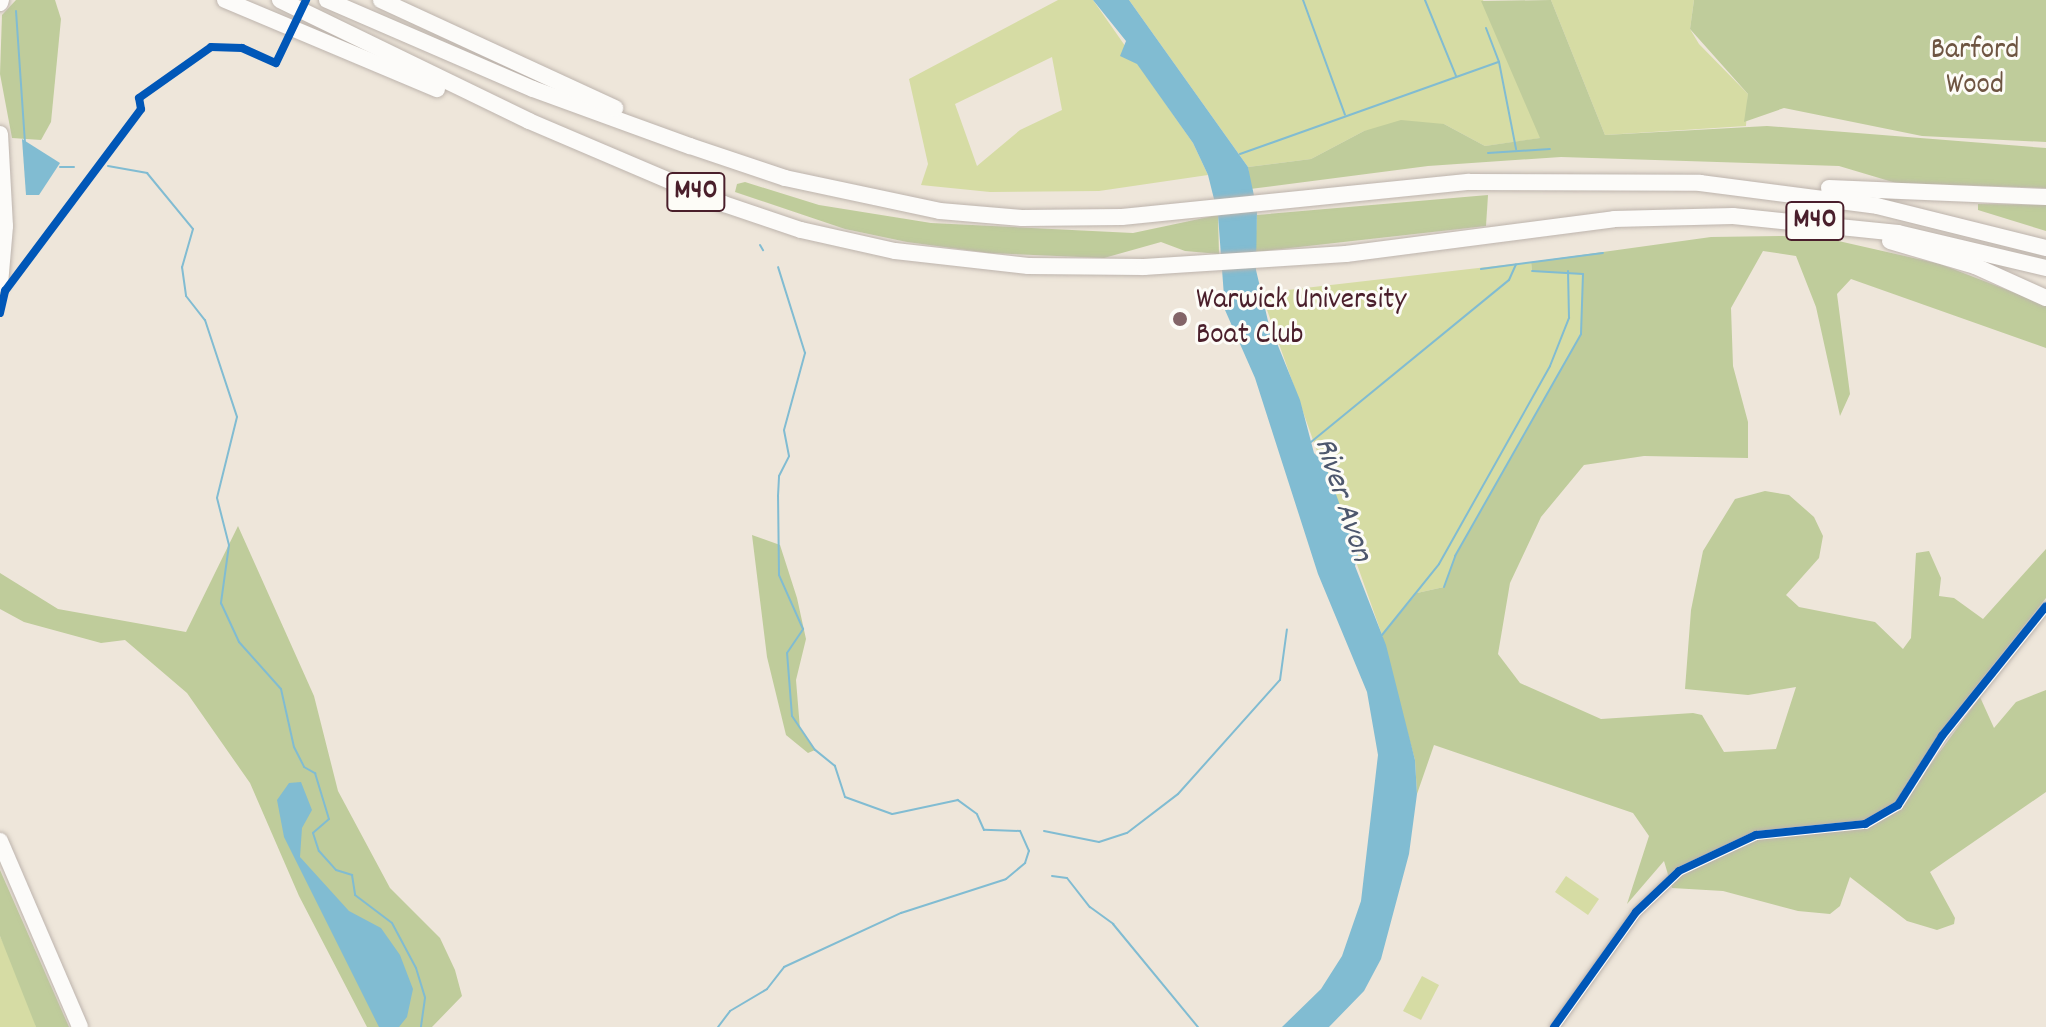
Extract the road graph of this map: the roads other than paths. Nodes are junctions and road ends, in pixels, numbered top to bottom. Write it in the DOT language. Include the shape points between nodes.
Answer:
graph roads {
  1 [pos="225,0"];
  2 [pos="280,0"];
  3 [pos="327,0"];
  4 [pos="381,0"];
  5 [pos="529,121"];
  6 [pos="0,134"];
  7 [pos="690,146"];
  8 [pos="1755,187"];
  9 [pos="2046,197"];
  10 [pos="1764,217"];
  11 [pos="2046,248"];
  12 [pos="2046,268"];
  13 [pos="0,284"];
  14 [pos="2046,298"];
  15 [pos="2046,606"];
  16 [pos="0,841"];
  17 [pos="80,1027"];
  18 [pos="1554,1027"];
  1 -- 5 [label="highway, M40" via="477,105"];
  2 -- 5 [label="highway, M40"];
  3 -- 7 [label="highway, M40" via="533,89"];
  4 -- 7 [label="highway, M40" via="535,75 664,127"];
  5 -- 10 [label="highway, M40" via="732,207 833,238 985,262 1144,267 1294,259 1580,222"];
  6 -- 13 [label="highway" via="5,226"];
  7 -- 8 [label="highway, M40" via="785,178 940,211 1048,219 1145,216 1469,182"];
  8 -- 9 [label="highway, M40"];
  8 -- 11 [label="highway, M40" via="1877,206"];
  10 -- 12 [label="highway, M40" via="1912,235"];
  10 -- 14 [label="highway, M40" via="1931,251"];
  15 -- 18 [label="street" via="1942,736 1898,805 1865,824 1756,835 1679,871 1636,912"];
  16 -- 17 [label="highway"];
}
